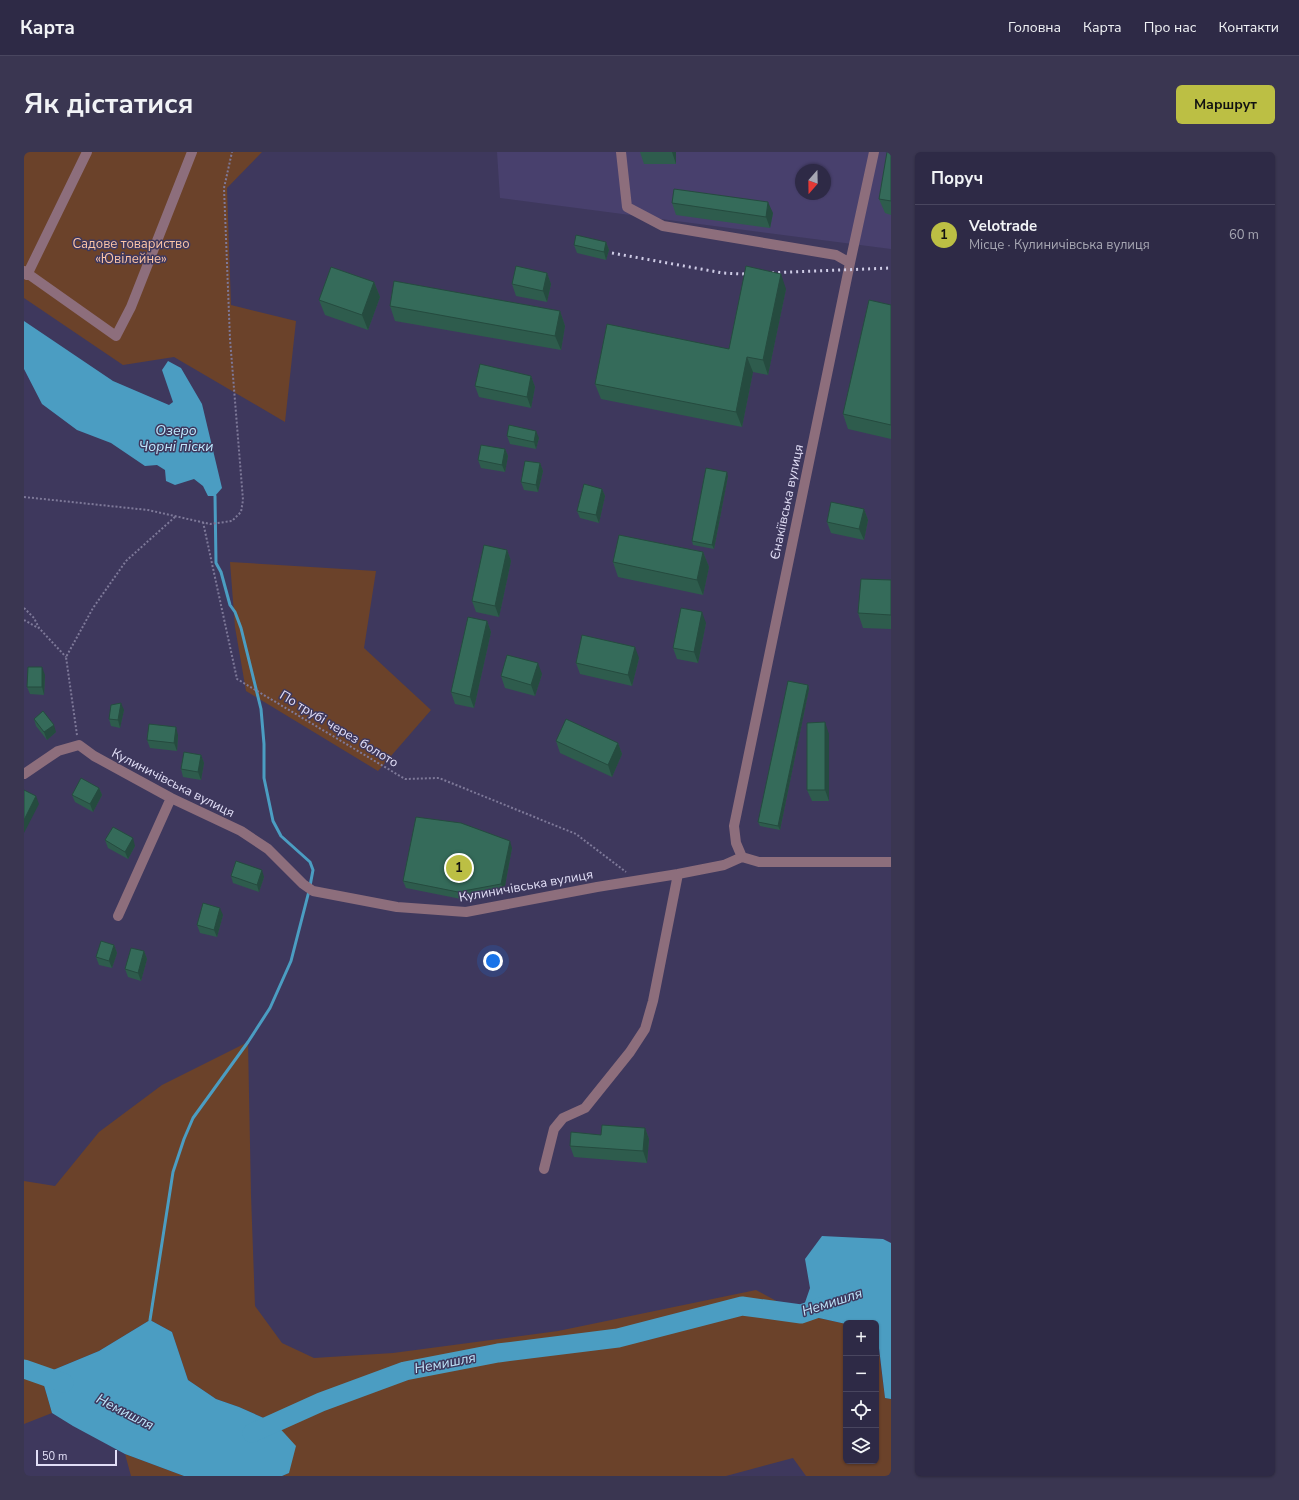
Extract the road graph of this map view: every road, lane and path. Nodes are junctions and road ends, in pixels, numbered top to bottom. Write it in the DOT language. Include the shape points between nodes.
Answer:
graph roads {
  1 [pos="87,152"];
  2 [pos="192,152"];
  3 [pos="232,152"];
  4 [pos="621,152"];
  5 [pos="874,152"];
  6 [pos="850,263"];
  7 [pos="26,273"];
  8 [pos="24,497"];
  9 [pos="176,516"];
  10 [pos="203,522"];
  11 [pos="24,608"];
  12 [pos="24,620"];
  13 [pos="39,628"];
  14 [pos="66,656"];
  15 [pos="79,745"];
  16 [pos="24,774"];
  17 [pos="171,798"];
  18 [pos="742,856"];
  19 [pos="891,862"];
  20 [pos="678,874"];
  21 [pos="637,880"];
  22 [pos="118,916"];
  23 [pos="544,1168"];
  1 -- 7 [label="street"];
  2 -- 7 [label="street" via="131,307 116,336"];
  3 -- 10 [label="path" via="224,188 230,339 243,500 240,512 232,521 210,524"];
  4 -- 6 [label="street" via="627,207 663,226 836,255"];
  5 -- 6 [label="street, Єнакіївська вулиця"];
  6 -- 18 [label="street, Єнакіївська вулиця" via="734,826 736,843"];
  8 -- 9 [label="path" via="148,510"];
  9 -- 10 [label="path"];
  9 -- 14 [label="path" via="126,561 93,608"];
  10 -- 21 [label="path, По трубі через болото" via="237,679 405,779 439,778 576,834"];
  11 -- 13 [label="path"];
  12 -- 13 [label="path"];
  13 -- 14 [label="path"];
  14 -- 15 [label="path"];
  15 -- 16 [label="street" via="58,751"];
  15 -- 17 [label="street, Кулиничівська вулиця" via="94,756"];
  17 -- 21 [label="street, Кулиничівська вулиця" via="240,831 268,849 313,891 397,907 466,912"];
  17 -- 22 [label="street"];
  18 -- 19 [label="street" via="759,862"];
  18 -- 20 [label="street, Кулиничівська вулиця" via="724,864"];
  20 -- 21 [label="street, Кулиничівська вулиця"];
  20 -- 23 [label="street" via="645,1029 585,1108 563,1118 554,1129"];
}
